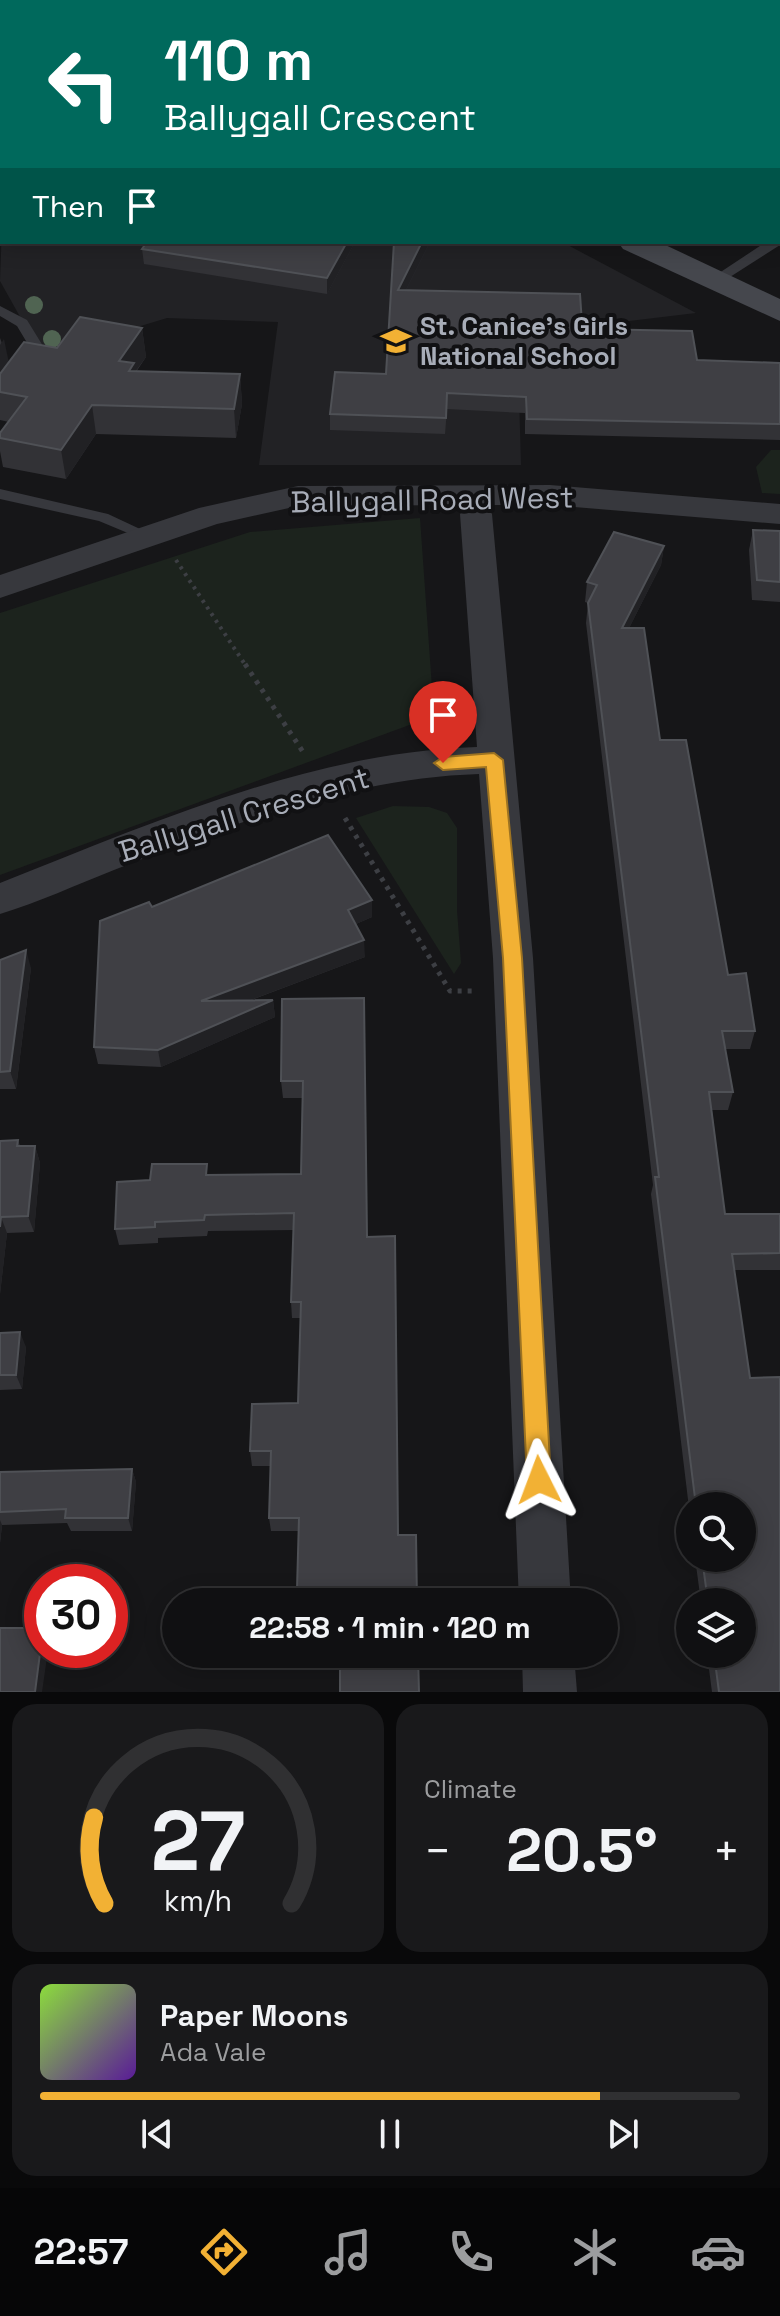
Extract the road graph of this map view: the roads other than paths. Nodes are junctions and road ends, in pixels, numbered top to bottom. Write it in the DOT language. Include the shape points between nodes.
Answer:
graph roads {
  1 [pos="638,244"];
  2 [pos="772,244"];
  3 [pos="714,281"];
  4 [pos="0,310"];
  5 [pos="780,311"];
  6 [pos="0,398"];
  7 [pos="0,494"];
  8 [pos="476,514"];
  9 [pos="780,514"];
  10 [pos="158,542"];
  11 [pos="0,587"];
  12 [pos="494,760"];
  13 [pos="0,899"];
  14 [pos="544,1588"];
  15 [pos="549,1668"];
  16 [pos="550,1692"];
  1 -- 3 [label="main road"];
  2 -- 3 [label="lane"];
  3 -- 5 [label="main road"];
  4 -- 6 [label="lane" via="22,323 36,346"];
  7 -- 10 [label="lane" via="103,517"];
  8 -- 12 [label="street"];
  9 -- 10 [label="street, Ballygall Road West" via="550,495 298,496 210,515"];
  10 -- 11 [label="street, Ballygall Road West"];
  12 -- 13 [label="street, Ballygall Crescent" via="417,765 325,784 156,837"];
  12 -- 14 [label="street" via="513,992"];
  15 -- 16 [label="street"];
}
